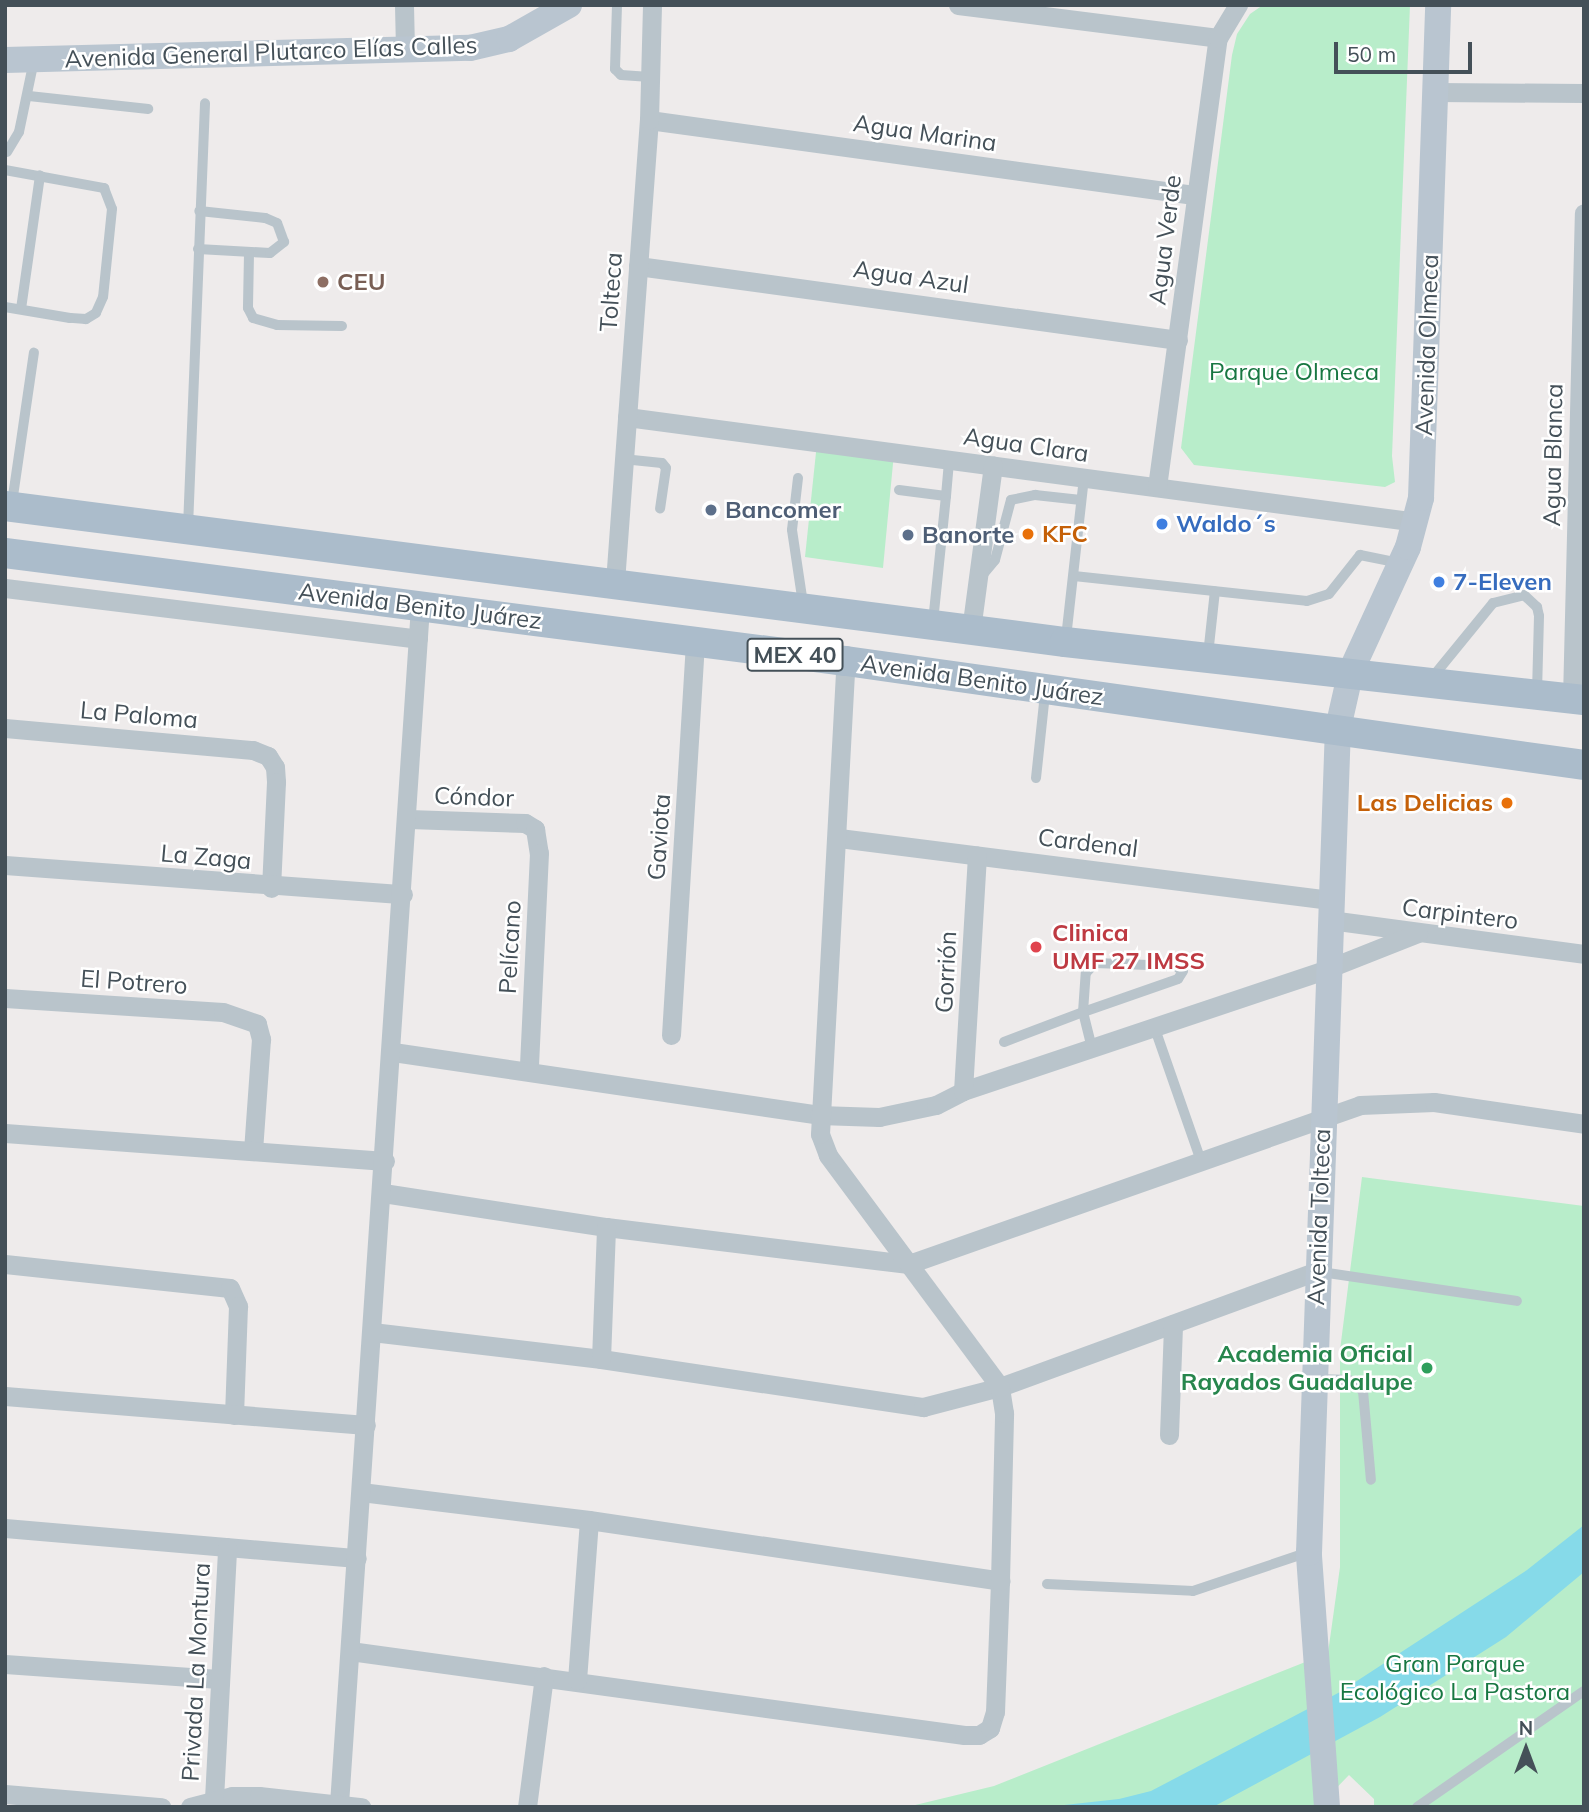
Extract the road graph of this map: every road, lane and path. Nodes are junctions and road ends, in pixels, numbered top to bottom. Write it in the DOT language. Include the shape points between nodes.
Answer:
graph roads {
  1 [pos="404,5"];
  2 [pos="569,5"];
  3 [pos="617,5"];
  4 [pos="652,5"];
  5 [pos="958,5"];
  6 [pos="1238,5"];
  7 [pos="1438,5"];
  8 [pos="1218,38"];
  9 [pos="405,49"];
  10 [pos="34,59"];
  11 [pos="5,60"];
  12 [pos="650,77"];
  13 [pos="1435,92"];
  14 [pos="1584,93"];
  15 [pos="29,96"];
  16 [pos="205,103"];
  17 [pos="148,109"];
  18 [pos="649,120"];
  19 [pos="6,148"];
  20 [pos="6,170"];
  21 [pos="40,175"];
  22 [pos="1194,195"];
  23 [pos="199,211"];
  24 [pos="1584,213"];
  25 [pos="198,249"];
  26 [pos="249,254"];
  27 [pos="638,266"];
  28 [pos="5,307"];
  29 [pos="21,309"];
  30 [pos="342,326"];
  31 [pos="1178,340"];
  32 [pos="34,353"];
  33 [pos="627,417"];
  34 [pos="622,459"];
  35 [pos="949,459"];
  36 [pos="993,465"];
  37 [pos="798,478"];
  38 [pos="1084,478"];
  39 [pos="1157,487"];
  40 [pos="899,490"];
  41 [pos="946,496"];
  42 [pos="1081,500"];
  43 [pos="8,506"];
  44 [pos="660,509"];
  45 [pos="1417,522"];
  46 [pos="188,531"];
  47 [pos="5,552"];
  48 [pos="1401,563"];
  49 [pos="1074,576"];
  50 [pos="978,580"];
  51 [pos="615,582"];
  52 [pos="5,588"];
  53 [pos="1215,591"];
  54 [pos="420,606"];
  55 [pos="804,608"];
  56 [pos="932,626"];
  57 [pos="971,630"];
  58 [pos="418,639"];
  59 [pos="695,642"];
  60 [pos="1065,642"];
  61 [pos="1208,656"];
  62 [pos="846,661"];
  63 [pos="1351,671"];
  64 [pos="1429,682"];
  65 [pos="1046,690"];
  66 [pos="1537,694"];
  67 [pos="1578,700"];
  68 [pos="5,728"];
  69 [pos="1339,728"];
  70 [pos="1584,765"];
  71 [pos="1036,778"];
  72 [pos="409,818"];
  73 [pos="535,829"];
  74 [pos="839,838"];
  75 [pos="977,855"];
  76 [pos="5,865"];
  77 [pos="271,888"];
  78 [pos="404,894"];
  79 [pos="1331,910"];
  80 [pos="1418,933"];
  81 [pos="1584,954"];
  82 [pos="1326,970"];
  83 [pos="5,998"];
  84 [pos="1083,1012"];
  85 [pos="1154,1025"];
  86 [pos="671,1035"];
  87 [pos="1003,1042"];
  88 [pos="1092,1047"];
  89 [pos="393,1052"];
  90 [pos="529,1069"];
  91 [pos="963,1091"];
  92 [pos="819,1115"];
  93 [pos="1322,1117"];
  94 [pos="1584,1124"];
  95 [pos="5,1133"];
  96 [pos="253,1150"];
  97 [pos="1200,1158"];
  98 [pos="385,1161"];
  99 [pos="383,1193"];
  100 [pos="606,1227"];
  101 [pos="5,1264"];
  102 [pos="909,1264"];
  103 [pos="1317,1272"];
  104 [pos="1517,1301"];
  105 [pos="1173,1324"];
  106 [pos="372,1332"];
  107 [pos="601,1359"];
  108 [pos="1314,1379"];
  109 [pos="1000,1387"];
  110 [pos="5,1396"];
  111 [pos="234,1415"];
  112 [pos="366,1425"];
  113 [pos="1170,1435"];
  114 [pos="1371,1480"];
  115 [pos="361,1492"];
  116 [pos="589,1520"];
  117 [pos="5,1528"];
  118 [pos="227,1547"];
  119 [pos="1308,1553"];
  120 [pos="357,1558"];
  121 [pos="1000,1581"];
  122 [pos="1047,1584"];
  123 [pos="350,1651"];
  124 [pos="5,1664"];
  125 [pos="544,1676"];
  126 [pos="218,1679"];
  127 [pos="577,1680"];
  128 [pos="1584,1691"];
  129 [pos="5,1794"];
  130 [pos="214,1800"];
  131 [pos="339,1804"];
  132 [pos="161,1807"];
  133 [pos="190,1807"];
  134 [pos="361,1807"];
  135 [pos="527,1807"];
  136 [pos="1327,1807"];
  137 [pos="1417,1807"];
  1 -- 9 [label="street"];
  2 -- 9 [label="street, Avenida General Plutarco Elías Calles" via="490,45"];
  3 -- 12 [label="lane" via="615,69 621,75"];
  4 -- 12 [label="street, Tolteca"];
  5 -- 8 [label="street"];
  6 -- 8 [label="street, Agua Verde"];
  7 -- 13 [label="street, Avenida Olmeca"];
  8 -- 22 [label="street, Agua Verde"];
  9 -- 10 [label="street, Avenida General Plutarco Elías Calles"];
  10 -- 11 [label="street, Avenida General Plutarco Elías Calles"];
  10 -- 15 [label="lane"];
  12 -- 18 [label="street, Tolteca"];
  13 -- 14 [label="street"];
  13 -- 45 [label="street, Avenida Olmeca" via="1423,470"];
  15 -- 17 [label="lane"];
  15 -- 19 [label="lane" via="19,132"];
  16 -- 23 [label="lane"];
  18 -- 22 [label="street, Agua Marina"];
  18 -- 27 [label="street, Tolteca"];
  19 -- 20 [label="lane"];
  20 -- 21 [label="lane"];
  21 -- 29 [label="lane"];
  21 -- 29 [label="lane" via="104,188 110,197 103,297 96,313 86,319"];
  22 -- 31 [label="street, Agua Verde"];
  23 -- 25 [label="lane"];
  23 -- 26 [label="lane" via="278,223 284,233 280,248"];
  24 -- 67 [label="street, Agua Blanca"];
  25 -- 26 [label="lane"];
  25 -- 46 [label="lane"];
  26 -- 30 [label="lane" via="248,308 253,318 278,325"];
  27 -- 31 [label="street, Agua Azul"];
  27 -- 33 [label="street, Tolteca"];
  28 -- 29 [label="lane"];
  31 -- 39 [label="street, Agua Verde"];
  32 -- 43 [label="lane"];
  33 -- 34 [label="street, Tolteca"];
  33 -- 35 [label="street, Agua Clara"];
  34 -- 44 [label="lane" via="662,463 666,468"];
  34 -- 51 [label="street, Tolteca"];
  35 -- 36 [label="street, Agua Clara"];
  35 -- 41 [label="lane"];
  36 -- 38 [label="street, Agua Clara"];
  36 -- 50 [label="street"];
  37 -- 55 [label="lane" via="792,530"];
  38 -- 39 [label="street, Agua Clara"];
  38 -- 42 [label="lane"];
  39 -- 45 [label="street, Agua Clara"];
  40 -- 41 [label="lane"];
  41 -- 56 [label="lane"];
  42 -- 49 [label="lane"];
  42 -- 50 [label="lane" via="1035,495 1011,500 995,560"];
  43 -- 46 [label="main road, Avenida Benito Juárez / MEX 40"];
  45 -- 48 [label="street, Avenida Olmeca"];
  46 -- 51 [label="main road, Avenida Benito Juárez / MEX 40"];
  47 -- 54 [label="main road, Avenida Benito Juárez / MEX 40"];
  48 -- 53 [label="lane" via="1360,555 1319,600"];
  48 -- 63 [label="street, Avenida Olmeca"];
  49 -- 53 [label="lane"];
  49 -- 60 [label="lane"];
  50 -- 57 [label="street"];
  51 -- 55 [label="main road, Avenida Benito Juárez / MEX 40"];
  52 -- 58 [label="street"];
  53 -- 61 [label="lane"];
  54 -- 58 [label="street"];
  54 -- 59 [label="main road, Avenida Benito Juárez / MEX 40"];
  55 -- 56 [label="main road, Avenida Benito Juárez / MEX 40"];
  56 -- 57 [label="main road, Avenida Benito Juárez / MEX 40"];
  57 -- 60 [label="main road, Avenida Benito Juárez / MEX 40"];
  58 -- 72 [label="street"];
  59 -- 62 [label="main road, Avenida Benito Juárez / MEX 40"];
  59 -- 86 [label="street, Gaviota"];
  60 -- 61 [label="main road, Avenida Benito Juárez / MEX 40"];
  61 -- 63 [label="main road, Avenida Benito Juárez / MEX 40"];
  62 -- 65 [label="main road, Avenida Benito Juárez / MEX 40"];
  62 -- 74 [label="street"];
  63 -- 64 [label="main road, Avenida Benito Juárez / MEX 40"];
  63 -- 69 [label="street, Avenida Tolteca"];
  64 -- 66 [label="main road, Avenida Benito Juárez / MEX 40"];
  64 -- 66 [label="lane" via="1493,603 1524,595 1538,607"];
  65 -- 69 [label="main road, Avenida Benito Juárez / MEX 40"];
  65 -- 71 [label="lane"];
  66 -- 67 [label="main road, Avenida Benito Juárez / MEX 40"];
  68 -- 77 [label="street, La Paloma" via="253,750 268,756 276,782"];
  69 -- 70 [label="main road, Avenida Benito Juárez / MEX 40"];
  69 -- 79 [label="street, Avenida Tolteca"];
  72 -- 73 [label="street, Cóndor" via="525,823"];
  72 -- 78 [label="street"];
  73 -- 90 [label="street, Pelícano" via="539,852"];
  74 -- 75 [label="street, Cardenal"];
  74 -- 92 [label="street"];
  75 -- 79 [label="street, Cardenal"];
  75 -- 91 [label="street, Gorrión"];
  76 -- 77 [label="street, La Zaga"];
  77 -- 78 [label="street, La Zaga"];
  78 -- 89 [label="street"];
  79 -- 80 [label="street, Carpintero"];
  79 -- 82 [label="street, Avenida Tolteca"];
  80 -- 81 [label="street, Carpintero"];
  80 -- 82 [label="street"];
  82 -- 85 [label="street"];
  82 -- 93 [label="street, Avenida Tolteca"];
  83 -- 96 [label="street, El Potrero" via="223,1012 257,1024 261,1039"];
  84 -- 84 [label="lane" via="1086,973 1095,963 1175,966 1183,971 1178,979"];
  84 -- 87 [label="lane"];
  84 -- 88 [label="lane"];
  85 -- 88 [label="street"];
  85 -- 97 [label="lane"];
  88 -- 91 [label="street"];
  89 -- 90 [label="street"];
  89 -- 98 [label="street"];
  90 -- 92 [label="street"];
  91 -- 92 [label="street" via="908,1114"];
  92 -- 102 [label="street" via="828,1155"];
  93 -- 94 [label="street" via="1360,1105 1396,1101"];
  93 -- 97 [label="street"];
  93 -- 103 [label="street, Avenida Tolteca"];
  95 -- 96 [label="street"];
  96 -- 98 [label="street"];
  97 -- 102 [label="street"];
  98 -- 99 [label="street"];
  99 -- 100 [label="street"];
  99 -- 106 [label="street"];
  100 -- 102 [label="street"];
  100 -- 107 [label="street"];
  101 -- 111 [label="street" via="230,1288 237,1306"];
  102 -- 109 [label="street"];
  103 -- 104 [label="lane"];
  103 -- 105 [label="street"];
  103 -- 108 [label="street, Avenida Tolteca"];
  105 -- 109 [label="street"];
  105 -- 113 [label="street"];
  106 -- 107 [label="street"];
  106 -- 112 [label="street"];
  107 -- 109 [label="street" via="912,1406 941,1405"];
  108 -- 114 [label="lane" via="1349,1380 1363,1391"];
  108 -- 119 [label="street, Avenida Tolteca"];
  109 -- 121 [label="street"];
  110 -- 111 [label="street"];
  111 -- 112 [label="street"];
  112 -- 115 [label="street"];
  115 -- 116 [label="street"];
  115 -- 120 [label="street"];
  116 -- 121 [label="street"];
  116 -- 127 [label="street"];
  117 -- 118 [label="street"];
  118 -- 120 [label="street"];
  118 -- 126 [label="street, Privada La Montura"];
  119 -- 122 [label="lane" via="1193,1591"];
  119 -- 136 [label="street, Avenida Tolteca"];
  120 -- 123 [label="street"];
  121 -- 127 [label="street" via="995,1712 990,1728 979,1735"];
  123 -- 125 [label="street"];
  123 -- 131 [label="street"];
  124 -- 126 [label="street"];
  125 -- 127 [label="street"];
  125 -- 135 [label="street"];
  126 -- 130 [label="street, Privada La Montura"];
  128 -- 137 [label="lane"];
  129 -- 132 [label="street"];
  130 -- 131 [label="street" via="259,1796"];
  130 -- 133 [label="street"];
  131 -- 134 [label="street"];
}
